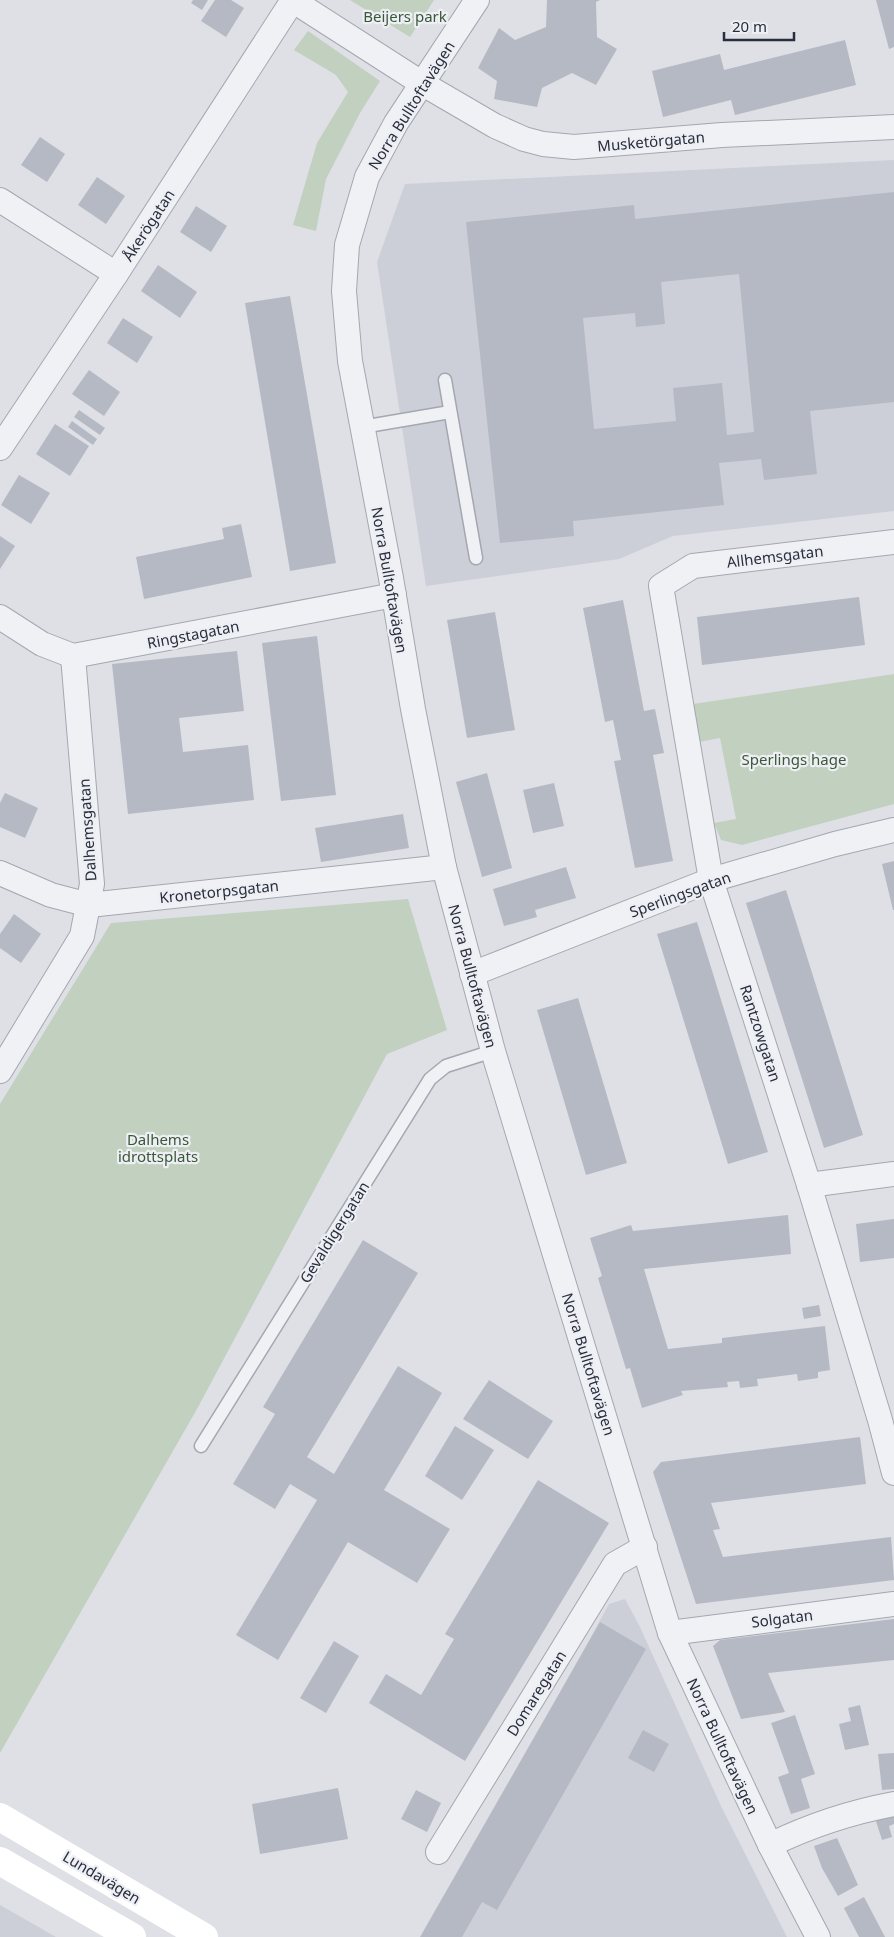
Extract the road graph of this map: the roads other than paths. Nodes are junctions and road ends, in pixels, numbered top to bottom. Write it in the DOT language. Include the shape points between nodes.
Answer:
graph roads {
  1 [pos="293,0"];
  2 [pos="477,0"];
  3 [pos="423,84"];
  4 [pos="894,126"];
  5 [pos="0,200"];
  6 [pos="116,274"];
  7 [pos="445,380"];
  8 [pos="450,412"];
  9 [pos="362,427"];
  10 [pos="0,448"];
  11 [pos="894,542"];
  12 [pos="476,558"];
  13 [pos="395,583"];
  14 [pos="661,586"];
  15 [pos="0,617"];
  16 [pos="73,656"];
  17 [pos="894,830"];
  18 [pos="444,867"];
  19 [pos="0,873"];
  20 [pos="711,880"];
  21 [pos="89,905"];
  22 [pos="472,974"];
  23 [pos="493,1050"];
  24 [pos="0,1071"];
  25 [pos="894,1174"];
  26 [pos="809,1185"];
  27 [pos="887,1419"];
  28 [pos="201,1446"];
  29 [pos="894,1472"];
  30 [pos="645,1547"];
  31 [pos="894,1604"];
  32 [pos="670,1632"];
  33 [pos="894,1804"];
  34 [pos="0,1817"];
  35 [pos="770,1845"];
  36 [pos="438,1852"];
  37 [pos="0,1860"];
  38 [pos="132,1937"];
  39 [pos="204,1937"];
  40 [pos="818,1937"];
  1 -- 3 [label="street, Musketörgatan"];
  1 -- 6 [label="street, Åkerögatan"];
  2 -- 3 [label="street, Norra Bulltoftavägen"];
  3 -- 4 [label="street, Musketörgatan" via="524,139 574,147"];
  3 -- 9 [label="street, Norra Bulltoftavägen" via="396,123 367,176 347,245 344,291 350,361"];
  5 -- 6 [label="street"];
  6 -- 10 [label="street, Åkerögatan"];
  7 -- 8 [label="lane"];
  8 -- 9 [label="lane"];
  8 -- 12 [label="lane"];
  9 -- 13 [label="street, Norra Bulltoftavägen"];
  11 -- 14 [label="street, Allhemsgatan" via="693,566"];
  13 -- 16 [label="street, Ringstagatan"];
  13 -- 18 [label="street, Norra Bulltoftavägen" via="413,709"];
  14 -- 20 [label="street, Rantzowgatan"];
  15 -- 16 [label="street" via="42,644"];
  16 -- 21 [label="street, Dalhemsgatan" via="92,884"];
  17 -- 20 [label="street, Sperlingsgatan"];
  18 -- 21 [label="street, Kronetorpsgatan"];
  18 -- 22 [label="street, Norra Bulltoftavägen"];
  19 -- 21 [label="street, Kronetorpsgatan" via="51,895"];
  20 -- 22 [label="street, Sperlingsgatan"];
  20 -- 26 [label="street, Rantzowgatan"];
  21 -- 24 [label="street, Dalhemsgatan" via="82,936"];
  22 -- 23 [label="street, Norra Bulltoftavägen"];
  23 -- 28 [label="lane, Gevaldigergatan" via="446,1066 430,1079"];
  23 -- 30 [label="street, Norra Bulltoftavägen"];
  25 -- 26 [label="street"];
  26 -- 27 [label="street, Rantzowgatan"];
  27 -- 29 [label="street, Rantzowgatan"];
  30 -- 32 [label="street, Norra Bulltoftavägen"];
  30 -- 36 [label="street, Domaregatan" via="616,1564"];
  31 -- 32 [label="street, Solgatan"];
  32 -- 35 [label="street, Norra Bulltoftavägen"];
  33 -- 35 [label="street" via="868,1809"];
  34 -- 39 [label="main road, Lundavägen"];
  35 -- 40 [label="street, Norra Bulltoftavägen"];
  37 -- 38 [label="main road"];
}
